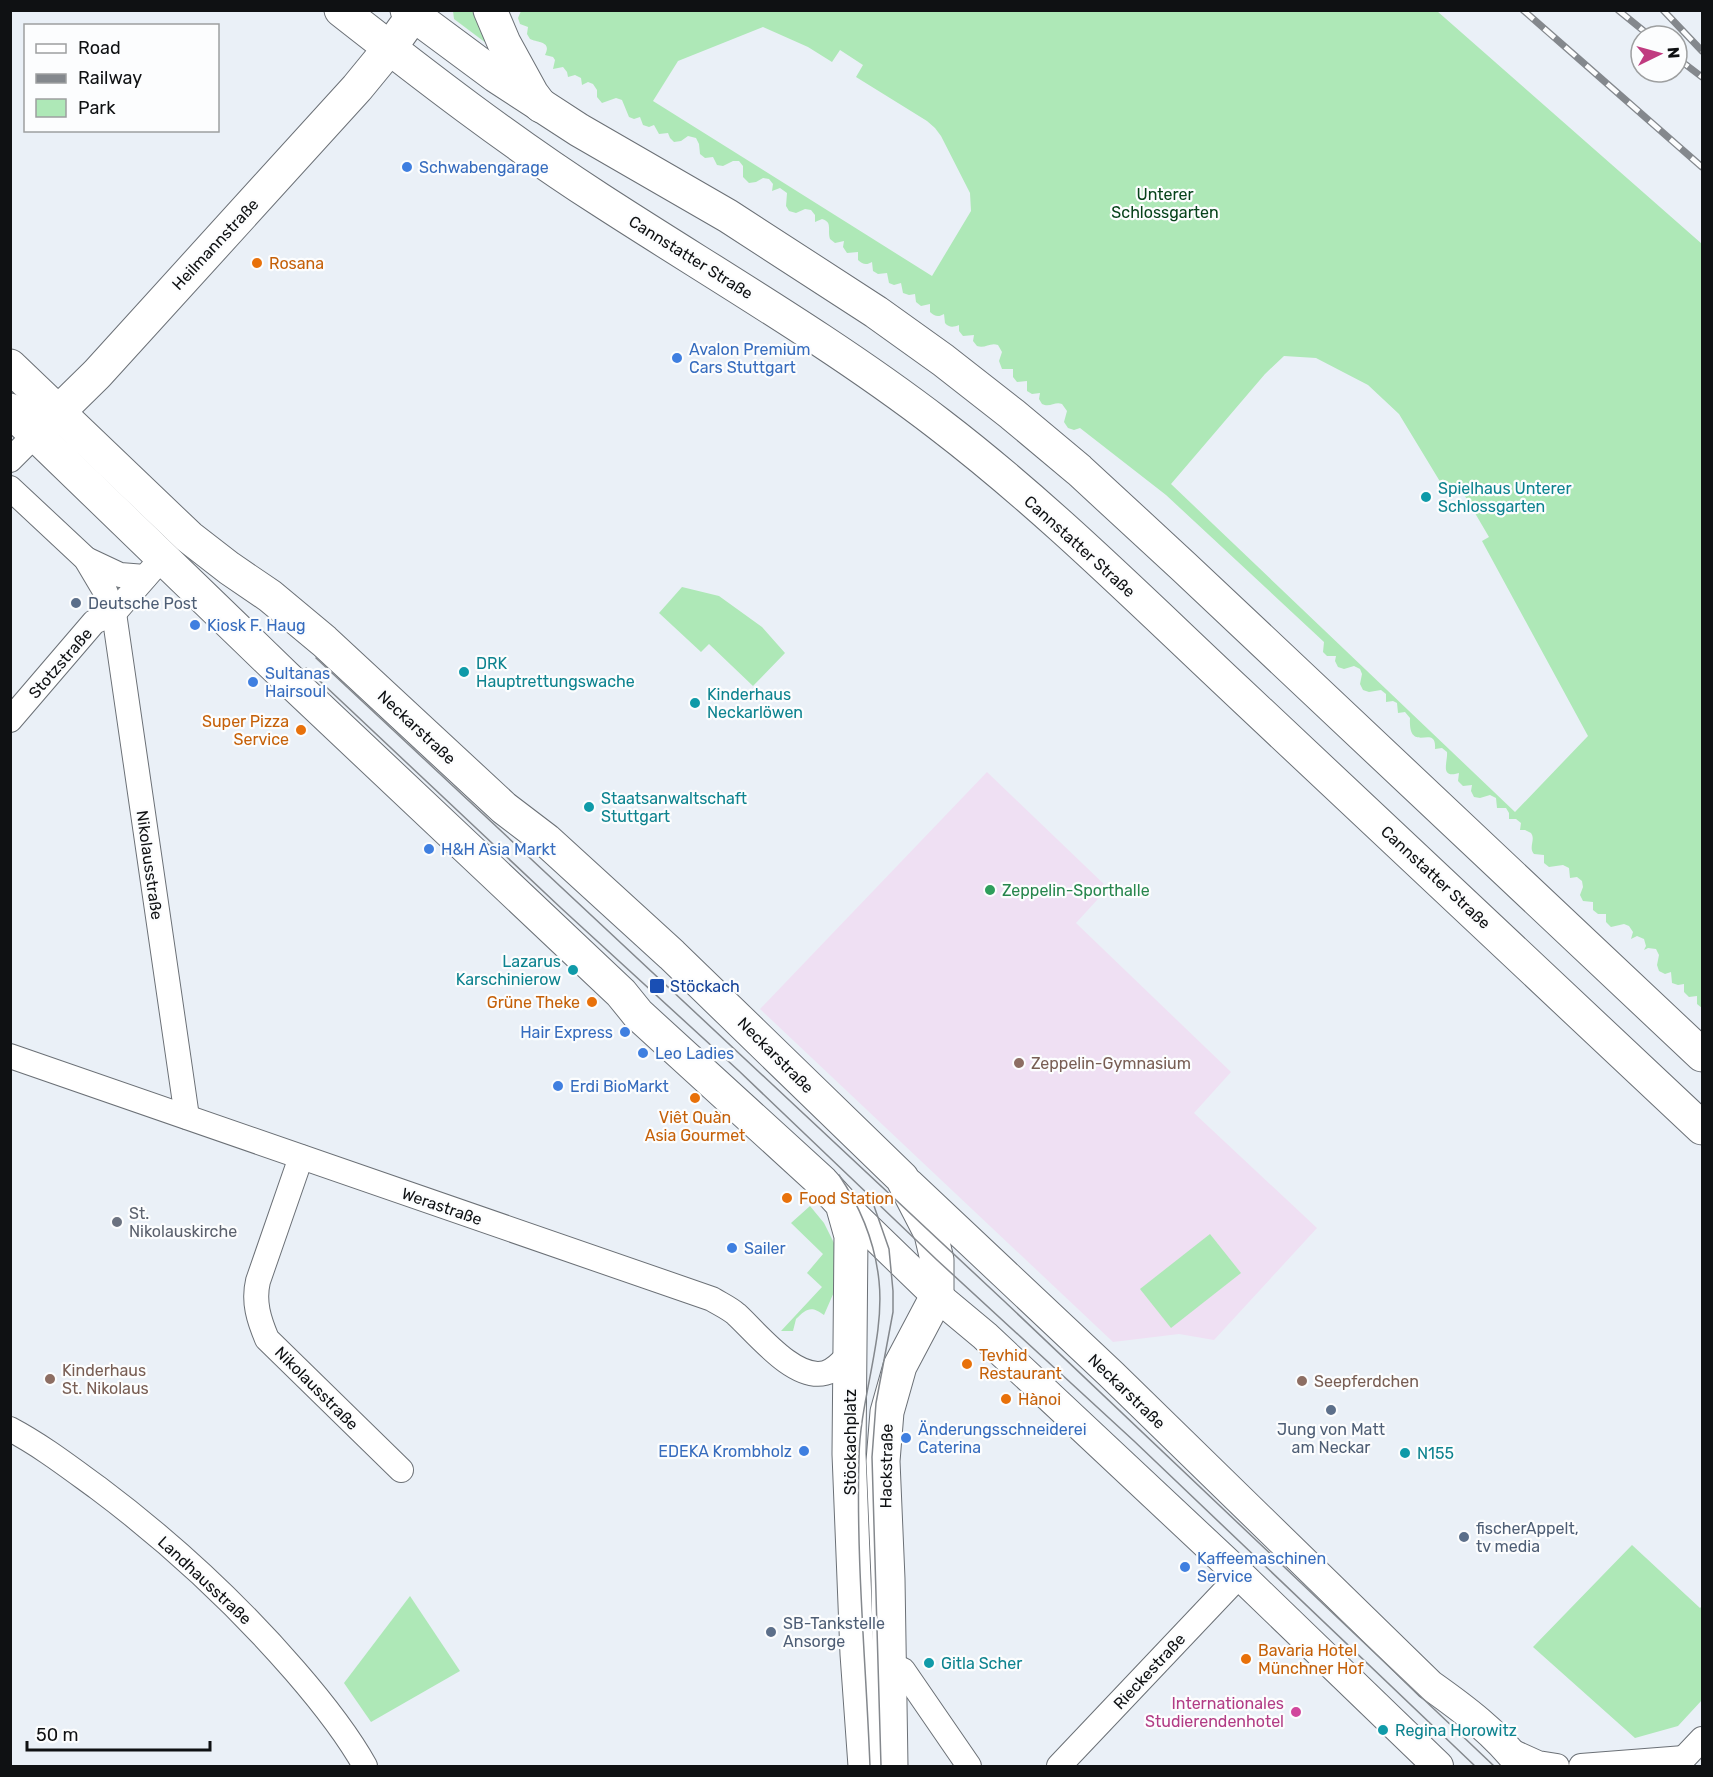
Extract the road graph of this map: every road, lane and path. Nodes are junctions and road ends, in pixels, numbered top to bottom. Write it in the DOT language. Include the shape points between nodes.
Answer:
graph roads {
  1 [pos="341,10"];
  2 [pos="490,10"];
  3 [pos="413,12"];
  4 [pos="389,49"];
  5 [pos="541,106"];
  6 [pos="10,366"];
  7 [pos="10,410"];
  8 [pos="59,411"];
  9 [pos="35,435"];
  10 [pos="10,459"];
  11 [pos="10,488"];
  12 [pos="86,559"];
  13 [pos="153,568"];
  14 [pos="270,596"];
  15 [pos="114,613"];
  16 [pos="234,627"];
  17 [pos="324,641"];
  18 [pos="288,679"];
  19 [pos="10,720"];
  20 [pos="1702,1055"];
  21 [pos="10,1056"];
  22 [pos="187,1117"];
  23 [pos="1702,1128"];
  24 [pos="301,1157"];
  25 [pos="902,1178"];
  26 [pos="842,1204"];
  27 [pos="937,1296"];
  28 [pos="850,1353"];
  29 [pos="10,1430"];
  30 [pos="401,1470"];
  31 [pos="1239,1575"];
  32 [pos="889,1665"];
  33 [pos="860,1682"];
  34 [pos="1702,1739"];
  35 [pos="1515,1758"];
  36 [pos="1682,1762"];
  37 [pos="365,1767"];
  38 [pos="865,1767"];
  39 [pos="891,1767"];
  40 [pos="969,1767"];
  41 [pos="1059,1767"];
  42 [pos="1438,1767"];
  43 [pos="1557,1767"];
  44 [pos="1581,1767"];
  1 -- 4 [label="main road, Cannstatter Straße"];
  2 -- 5 [label="main road" via="504,43"];
  3 -- 4 [label="main road, Heilmannstraße"];
  3 -- 5 [label="main road"];
  4 -- 8 [label="main road, Heilmannstraße" via="97,374"];
  4 -- 23 [label="main road, Cannstatter Straße" via="537,158 890,387 977,455 1114,576"];
  5 -- 20 [label="main road" via="808,266 924,346 1012,414 1184,567"];
  6 -- 8 [label="main road, Neckarstraße"];
  7 -- 9 [label="main road"];
  8 -- 9 [label="main road, Heilmannstraße"];
  8 -- 14 [label="main road, Neckarstraße" via="189,537"];
  9 -- 10 [label="street"];
  9 -- 13 [label="main road"];
  11 -- 12 [label="street"];
  12 -- 13 [label="street" via="120,575"];
  12 -- 15 [label="street"];
  13 -- 15 [label="street"];
  13 -- 16 [label="main road"];
  14 -- 16 [label="main road" via="274,610 269,624 255,631"];
  14 -- 17 [label="main road, Neckarstraße"];
  15 -- 19 [label="street, Stotzstraße" via="94,622"];
  15 -- 22 [label="street, Nikolausstraße"];
  16 -- 18 [label="main road"];
  17 -- 18 [label="main road" via="305,634 289,642 283,658"];
  17 -- 25 [label="main road, Neckarstraße" via="497,802 546,840 672,955"];
  18 -- 26 [label="main road"];
  21 -- 22 [label="street, Werastraße"];
  22 -- 24 [label="street, Werastraße"];
  24 -- 28 [label="street, Werastraße" via="712,1299 734,1312 781,1357 812,1373 825,1373"];
  24 -- 30 [label="street, Nikolausstraße" via="255,1293 260,1323 267,1339"];
  25 -- 27 [label="main road, Hackstraße" via="932,1234"];
  25 -- 35 [label="street, Neckarstraße" via="1112,1375 1430,1685 1473,1716"];
  26 -- 27 [label="street"];
  26 -- 28 [label="main road, Stöckachplatz" via="851,1236"];
  27 -- 31 [label="street" via="985,1336"];
  27 -- 32 [label="main road, Hackstraße" via="900,1366 887,1412 883,1461"];
  28 -- 33 [label="main road, Stöckachplatz" via="849,1454"];
  29 -- 37 [label="street, Landhausstraße" via="50,1453 117,1503 233,1604 319,1699"];
  31 -- 41 [label="street, Rieckestraße"];
  31 -- 42 [label="street"];
  32 -- 33 [label="main road" via="878,1676"];
  32 -- 39 [label="main road, Hackstraße"];
  32 -- 40 [label="street" via="903,1670"];
  33 -- 38 [label="main road"];
  34 -- 36 [label="street"];
  35 -- 43 [label="street"];
  36 -- 44 [label="street"];
}
